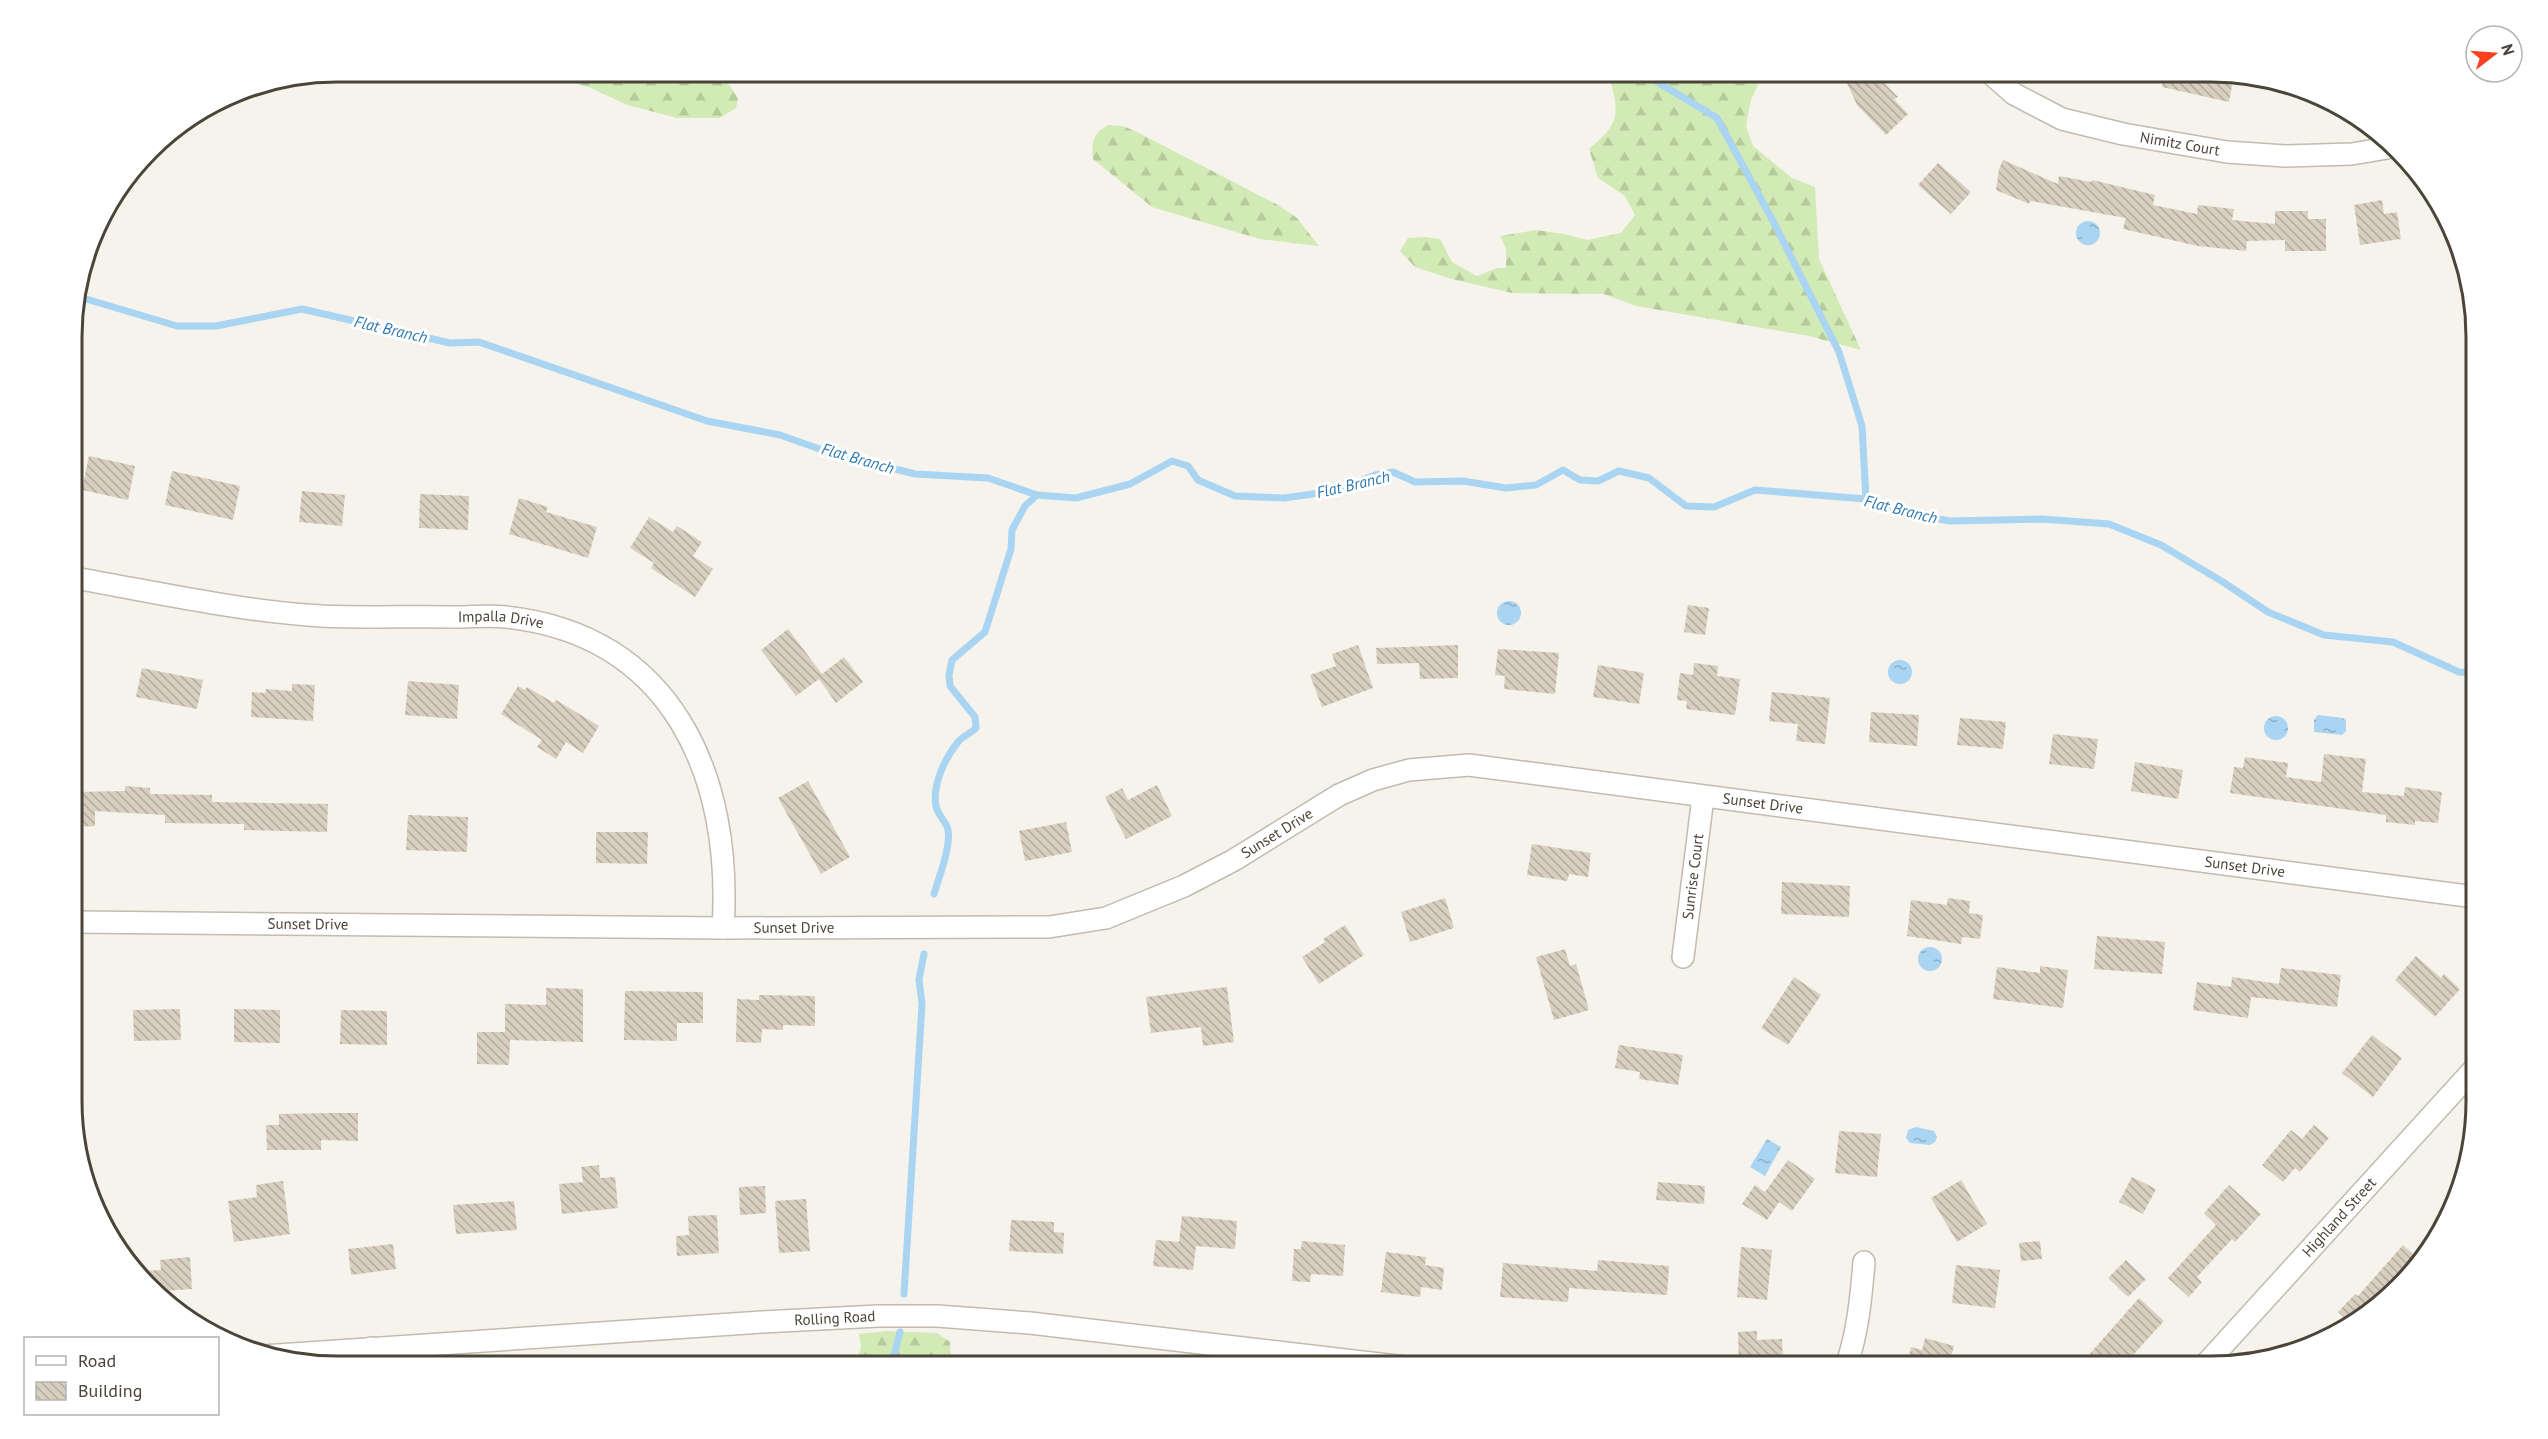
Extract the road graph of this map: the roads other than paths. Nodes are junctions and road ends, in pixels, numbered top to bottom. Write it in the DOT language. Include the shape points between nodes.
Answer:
graph roads {
  1 [pos="2000,82"];
  2 [pos="2382,149"];
  3 [pos="82,579"];
  4 [pos="1703,797"];
  5 [pos="2466,896"];
  6 [pos="82,922"];
  7 [pos="723,928"];
  8 [pos="1683,957"];
  9 [pos="2466,1078"];
  10 [pos="1864,1262"];
  11 [pos="392,1356"];
  12 [pos="1311,1356"];
  13 [pos="1850,1356"];
  14 [pos="2213,1356"];
  1 -- 2 [label="street, Nimitz Court" via="2014,94 2062,119 2227,153 2284,156"];
  3 -- 7 [label="street, Impalla Drive" via="260,610 321,616 505,617 542,622 577,633 610,650 634,666 673,708 703,763 716,809 723,856"];
  4 -- 5 [label="street, Sunset Drive"];
  4 -- 7 [label="street, Sunset Drive" via="1468,765 1409,770 1339,795 1214,871 1106,918 1014,929"];
  4 -- 8 [label="street, Sunrise Court"];
  6 -- 7 [label="street, Sunset Drive"];
  9 -- 14 [label="street, Highland Street"];
  10 -- 13 [label="street" via="1861,1309"];
  11 -- 12 [label="street, Rolling Road" via="762,1322 937,1316"];
}
